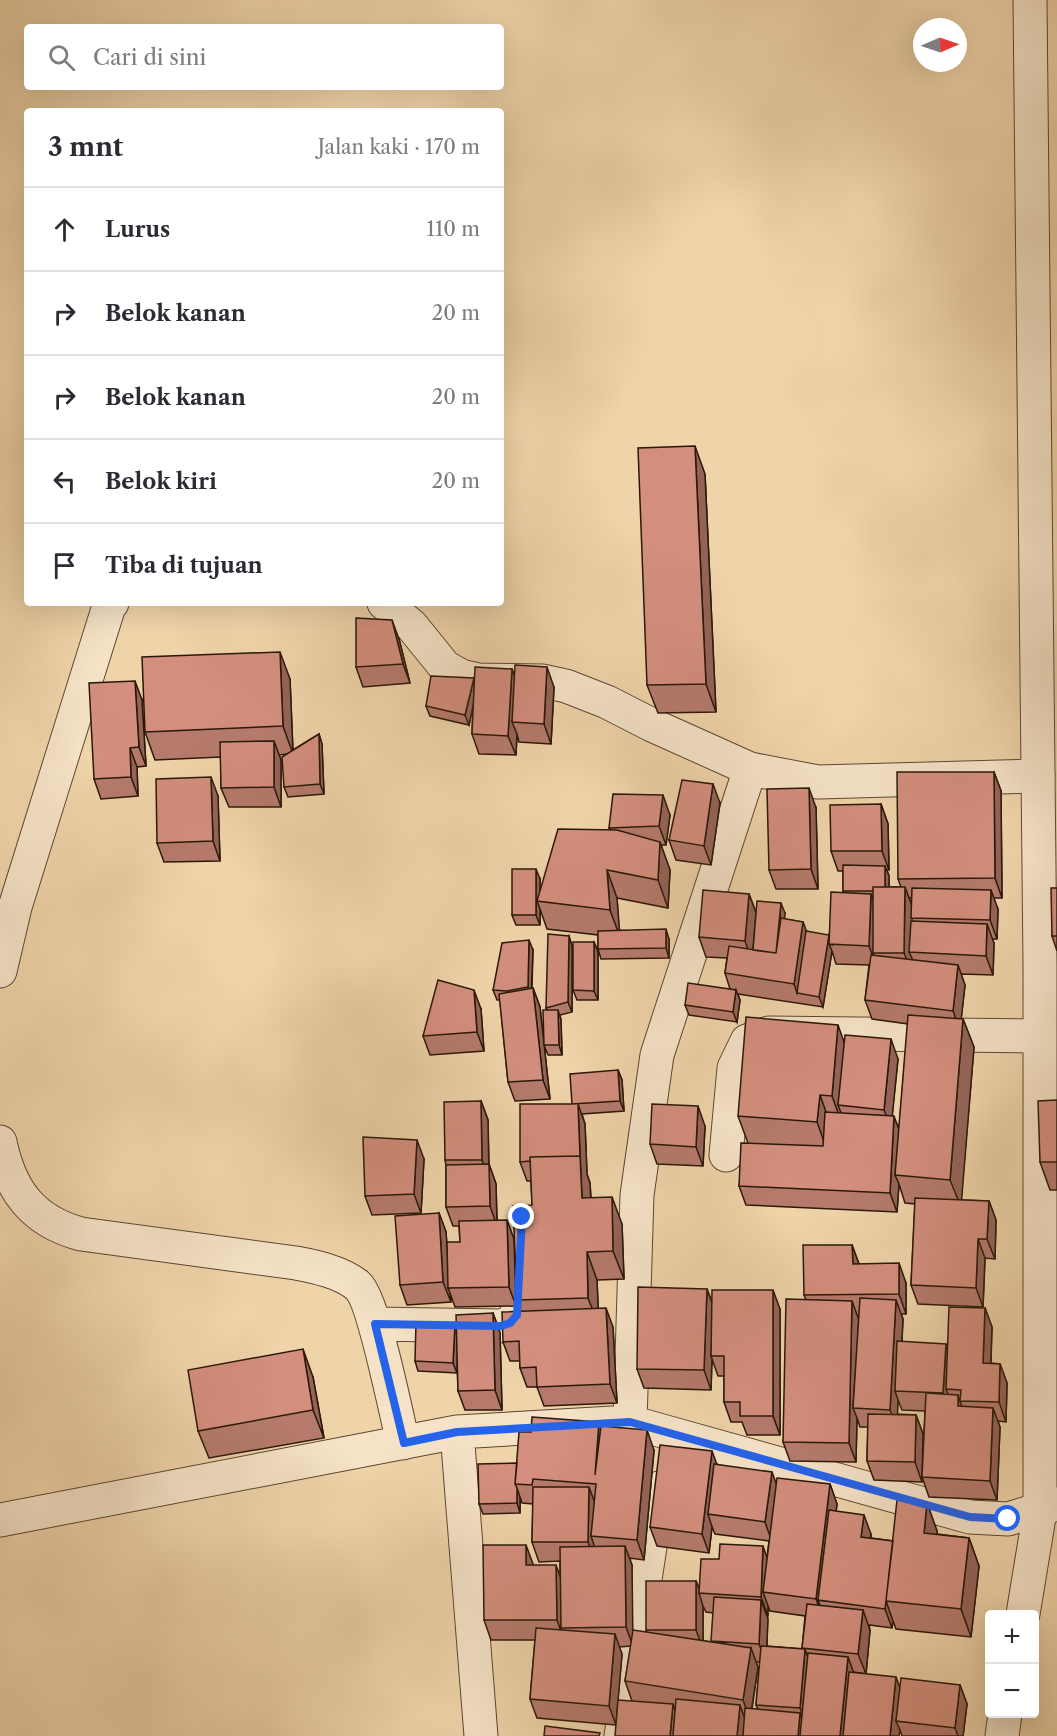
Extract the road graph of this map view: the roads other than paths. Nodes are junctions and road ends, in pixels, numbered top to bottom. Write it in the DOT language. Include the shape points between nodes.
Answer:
graph roads {
  1 [pos="1030,0"];
  2 [pos="109,606"];
  3 [pos="388,606"];
  4 [pos="750,769"];
  5 [pos="1038,776"];
  6 [pos="1048,965"];
  7 [pos="0,971"];
  8 [pos="1039,1036"];
  9 [pos="0,1142"];
  10 [pos="726,1155"];
  11 [pos="522,1228"];
  12 [pos="375,1324"];
  13 [pos="630,1422"];
  14 [pos="457,1432"];
  15 [pos="668,1433"];
  16 [pos="404,1443"];
  17 [pos="1049,1508"];
  18 [pos="0,1520"];
  19 [pos="1024,1610"];
  20 [pos="1004,1718"];
  21 [pos="482,1736"];
  22 [pos="621,1736"];
  23 [pos="1002,1736"];
  1 -- 5 [label="street"];
  2 -- 7 [label="street" via="15,907"];
  3 -- 4 [label="street" via="411,625 445,667 461,676 566,686"];
  4 -- 5 [label="street" via="818,782"];
  4 -- 13 [label="street" via="657,1055 637,1195"];
  5 -- 6 [label="street"];
  6 -- 8 [label="street"];
  8 -- 10 [label="street" via="769,1033 747,1041 734,1068"];
  8 -- 17 [label="street"];
  9 -- 12 [label="street" via="17,1190 41,1217 61,1228 327,1270 358,1286"];
  11 -- 12 [label="street" via="517,1315 510,1323"];
  12 -- 16 [label="street"];
  13 -- 14 [label="street"];
  13 -- 15 [label="street"];
  14 -- 16 [label="street"];
  14 -- 21 [label="street"];
  15 -- 17 [label="street" via="970,1517 1008,1519"];
  15 -- 22 [label="street"];
  16 -- 18 [label="street"];
  17 -- 19 [label="street"];
  20 -- 23 [label="street"];
}
